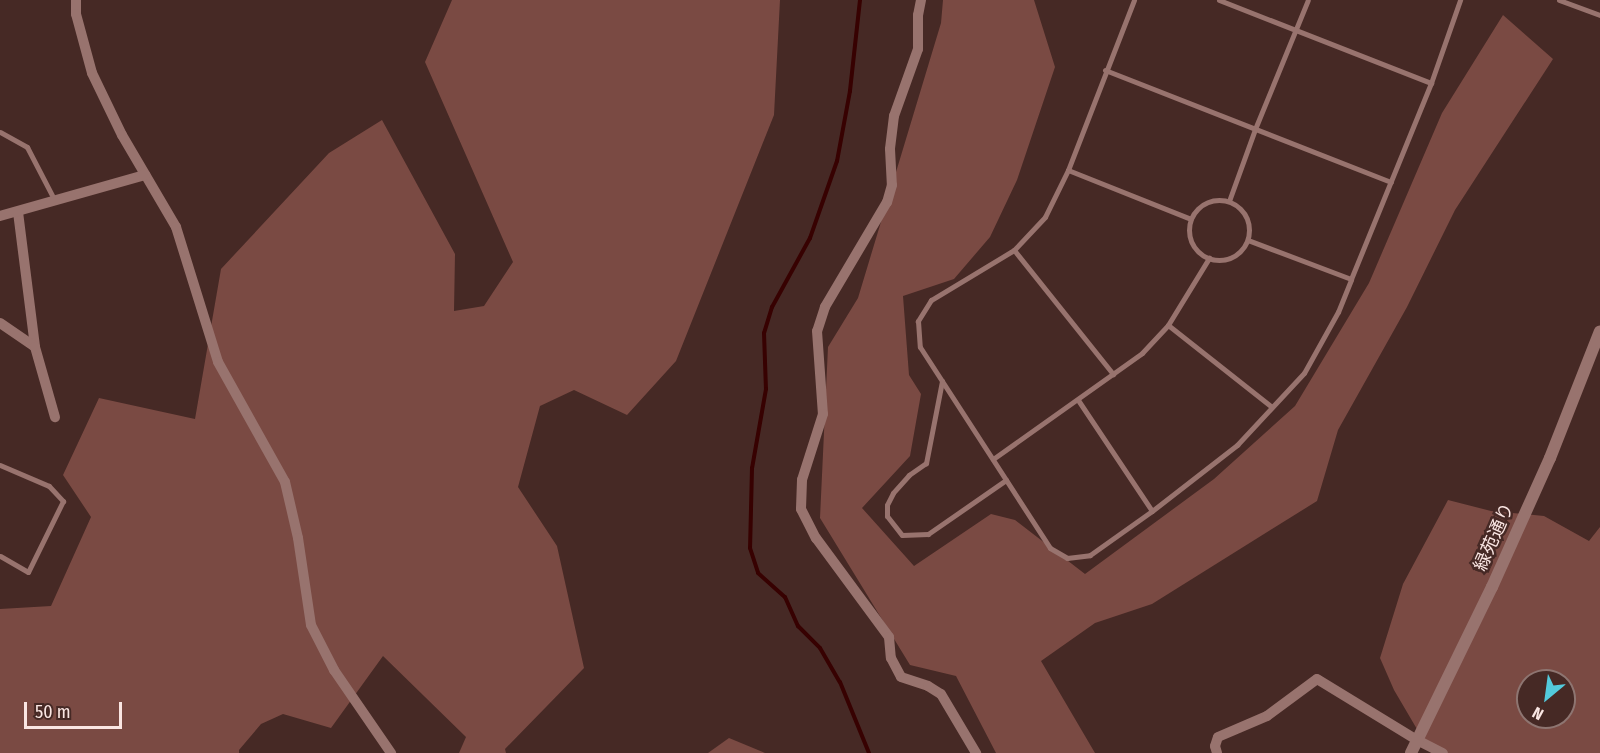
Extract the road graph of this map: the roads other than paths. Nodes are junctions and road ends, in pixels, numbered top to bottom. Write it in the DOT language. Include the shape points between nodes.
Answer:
graph roads {
  1 [pos="76,0"];
  2 [pos="921,0"];
  3 [pos="1134,0"];
  4 [pos="1220,0"];
  5 [pos="1308,0"];
  6 [pos="1461,0"];
  7 [pos="1559,0"];
  8 [pos="1600,15"];
  9 [pos="1297,29"];
  10 [pos="1105,70"];
  11 [pos="1431,83"];
  12 [pos="1255,129"];
  13 [pos="0,132"];
  14 [pos="1068,170"];
  15 [pos="145,175"];
  16 [pos="1390,182"];
  17 [pos="1229,201"];
  18 [pos="55,202"];
  19 [pos="18,212"];
  20 [pos="0,216"];
  21 [pos="1191,219"];
  22 [pos="1248,240"];
  23 [pos="1014,250"];
  24 [pos="1209,258"];
  25 [pos="1351,279"];
  26 [pos="0,323"];
  27 [pos="1168,325"];
  28 [pos="1600,331"];
  29 [pos="35,347"];
  30 [pos="1113,374"];
  31 [pos="942,381"];
  32 [pos="1078,400"];
  33 [pos="1272,407"];
  34 [pos="55,417"];
  35 [pos="993,459"];
  36 [pos="0,465"];
  37 [pos="1006,480"];
  38 [pos="1152,511"];
  39 [pos="0,556"];
  40 [pos="1417,740"];
  41 [pos="391,753"];
  42 [pos="976,753"];
  43 [pos="1217,753"];
  44 [pos="1411,753"];
  45 [pos="1443,753"];
  1 -- 15 [label="street" via="92,73"];
  2 -- 42 [label="street" via="918,49 894,116 890,149 892,185 887,202 825,307 817,331 823,414 802,480 801,509 816,538 890,637 891,658 902,676 941,694"];
  3 -- 10 [label="lane"];
  4 -- 9 [label="lane"];
  5 -- 9 [label="lane"];
  6 -- 11 [label="lane"];
  7 -- 8 [label="lane"];
  9 -- 11 [label="lane"];
  9 -- 12 [label="lane"];
  10 -- 12 [label="lane"];
  10 -- 14 [label="lane"];
  11 -- 16 [label="lane"];
  12 -- 16 [label="lane"];
  12 -- 17 [label="lane"];
  13 -- 18 [label="lane" via="27,147"];
  14 -- 21 [label="lane"];
  14 -- 23 [label="lane" via="1045,217"];
  15 -- 18 [label="street"];
  15 -- 41 [label="street" via="176,227 218,362 285,482 311,625 334,670"];
  16 -- 25 [label="lane"];
  17 -- 21 [label="lane" via="1206,202"];
  17 -- 22 [label="lane" via="1246,217"];
  18 -- 19 [label="street"];
  19 -- 20 [label="street"];
  19 -- 29 [label="street"];
  21 -- 24 [label="lane" via="1192,243"];
  22 -- 24 [label="lane" via="1232,257"];
  22 -- 25 [label="lane"];
  23 -- 30 [label="lane"];
  23 -- 31 [label="lane" via="931,300 918,321 920,347"];
  24 -- 27 [label="lane"];
  25 -- 33 [label="lane" via="1338,312 1304,373"];
  26 -- 29 [label="street"];
  27 -- 30 [label="lane" via="1142,353"];
  27 -- 33 [label="lane"];
  28 -- 40 [label="street, 緑苑通り" via="1550,458"];
  29 -- 34 [label="street"];
  30 -- 32 [label="lane"];
  31 -- 35 [label="lane"];
  31 -- 37 [label="lane" via="926,463 892,493 887,516 902,535 928,534"];
  32 -- 35 [label="lane"];
  32 -- 38 [label="lane"];
  33 -- 38 [label="lane" via="1237,446"];
  35 -- 37 [label="lane"];
  36 -- 39 [label="lane" via="49,486 63,501 28,572"];
  37 -- 38 [label="lane" via="1050,548 1067,558 1090,555"];
  40 -- 43 [label="street" via="1317,679 1267,716 1218,737"];
  40 -- 44 [label="street, 緑苑通り"];
  40 -- 45 [label="street"];
}
